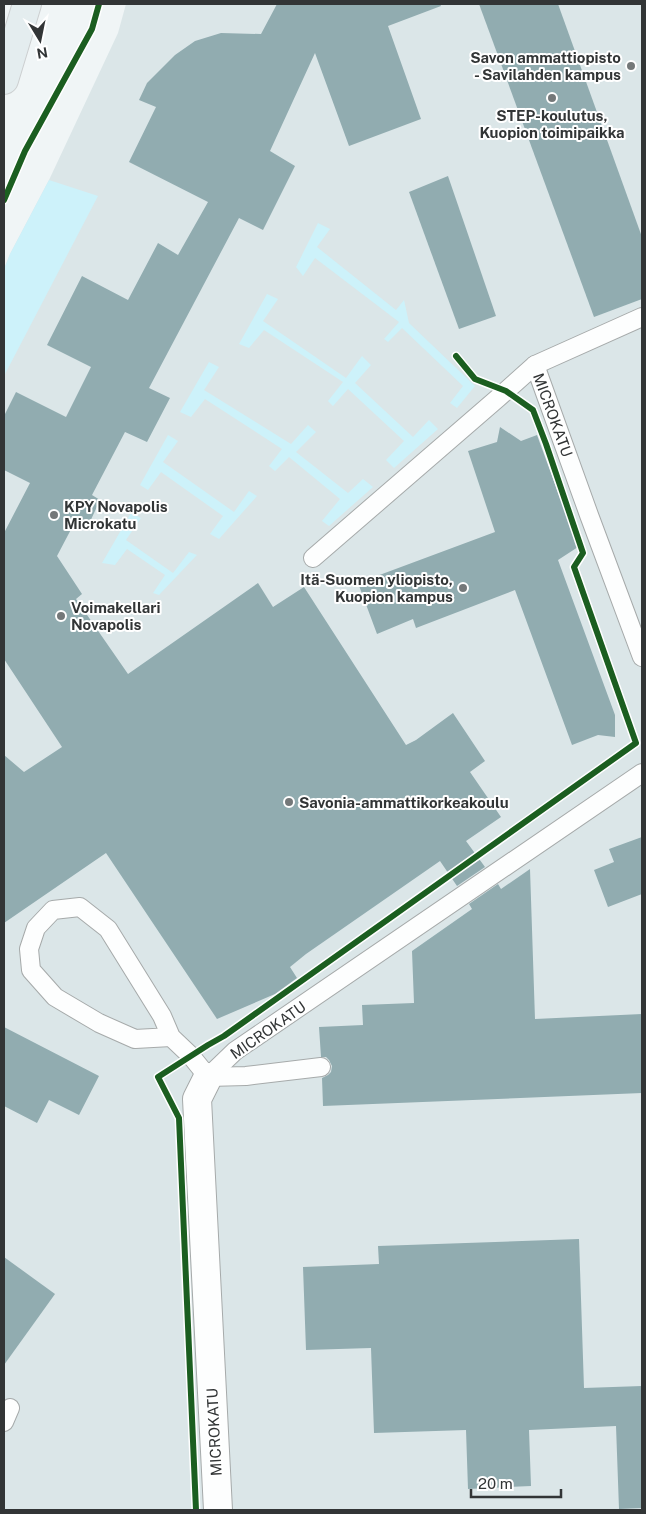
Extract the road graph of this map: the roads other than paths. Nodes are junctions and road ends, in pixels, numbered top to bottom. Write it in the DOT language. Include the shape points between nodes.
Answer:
graph roads {
  1 [pos="26,4"];
  2 [pos="4,80"];
  3 [pos="642,317"];
  4 [pos="535,364"];
  5 [pos="313,558"];
  6 [pos="642,657"];
  7 [pos="642,773"];
  8 [pos="171,1037"];
  9 [pos="321,1066"];
  10 [pos="208,1077"];
  11 [pos="218,1510"];
  1 -- 2 [label="main road"];
  3 -- 4 [label="lane"];
  4 -- 5 [label="lane, MICROKATU"];
  4 -- 6 [label="lane, MICROKATU"];
  7 -- 10 [label="lane, MICROKATU" via="235,1051"];
  8 -- 8 [label="lane" via="162,1016 108,929 80,908 53,910 36,928 29,949 32,970 55,997 99,1023 135,1039"];
  8 -- 10 [label="lane"];
  9 -- 10 [label="lane" via="246,1076"];
  10 -- 11 [label="street, MICROKATU" via="197,1099"];
}
